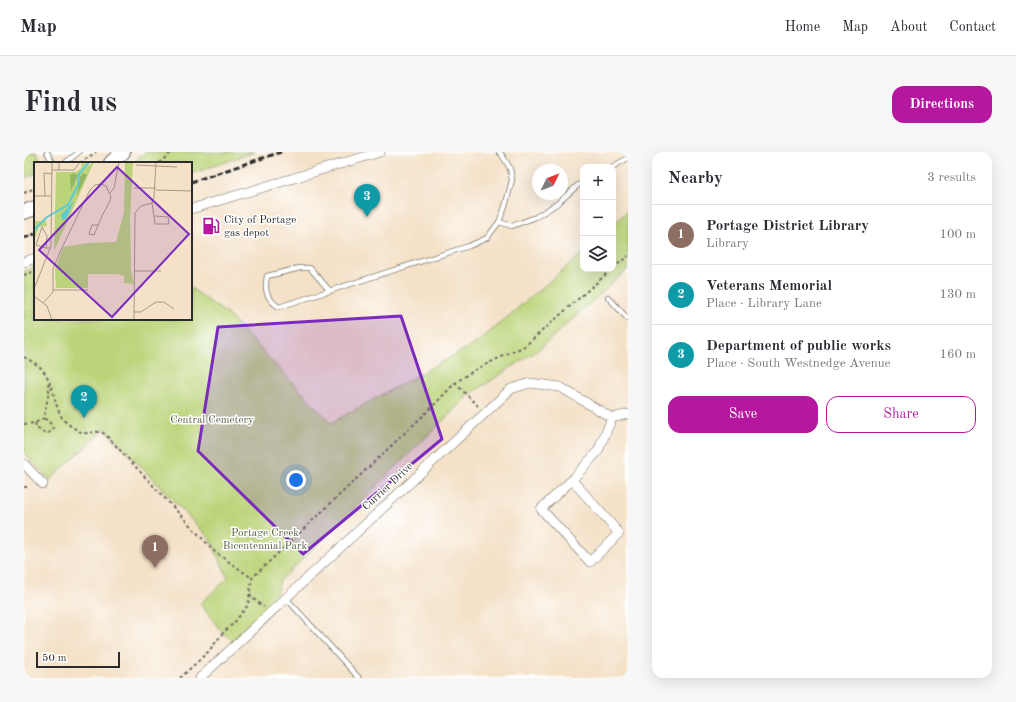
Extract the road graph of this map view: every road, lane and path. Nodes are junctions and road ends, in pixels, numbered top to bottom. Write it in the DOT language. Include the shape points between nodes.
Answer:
graph roads {
  1 [pos="47,152"];
  2 [pos="79,152"];
  3 [pos="96,152"];
  4 [pos="172,152"];
  5 [pos="380,152"];
  6 [pos="499,152"];
  7 [pos="628,158"];
  8 [pos="52,162"];
  9 [pos="66,162"];
  10 [pos="81,162"];
  11 [pos="160,162"];
  12 [pos="616,165"];
  13 [pos="580,184"];
  14 [pos="34,188"];
  15 [pos="24,193"];
  16 [pos="34,208"];
  17 [pos="192,209"];
  18 [pos="24,212"];
  19 [pos="499,222"];
  20 [pos="628,256"];
  21 [pos="34,258"];
  22 [pos="24,262"];
  23 [pos="616,266"];
  24 [pos="34,271"];
  25 [pos="609,272"];
  26 [pos="24,275"];
  27 [pos="330,291"];
  28 [pos="608,297"];
  29 [pos="628,319"];
  30 [pos="25,359"];
  31 [pos="48,379"];
  32 [pos="455,383"];
  33 [pos="485,413"];
  34 [pos="628,414"];
  35 [pos="44,418"];
  36 [pos="612,418"];
  37 [pos="35,423"];
  38 [pos="24,424"];
  39 [pos="24,464"];
  40 [pos="572,480"];
  41 [pos="43,484"];
  42 [pos="252,578"];
  43 [pos="250,594"];
  44 [pos="286,598"];
  45 [pos="270,613"];
  46 [pos="180,678"];
  47 [pos="200,678"];
  48 [pos="359,678"];
  1 -- 8 [label="lane"];
  2 -- 9 [label="lane"];
  3 -- 10 [label="path"];
  4 -- 11 [label="path"];
  5 -- 17 [label="street"];
  6 -- 19 [label="lane" via="510,168 512,180"];
  7 -- 12 [label="lane"];
  13 -- 19 [label="lane" via="536,217 512,226"];
  14 -- 15 [label="path"];
  16 -- 18 [label="main road"];
  19 -- 27 [label="lane" via="487,238 469,246"];
  20 -- 23 [label="path"];
  21 -- 22 [label="street"];
  24 -- 26 [label="path"];
  25 -- 32 [label="path" via="525,346 476,369"];
  27 -- 27 [label="lane" via="279,308 269,300 265,285 267,276 310,268"];
  28 -- 29 [label="lane"];
  30 -- 31 [label="path" via="41,368"];
  31 -- 35 [label="path" via="49,391"];
  31 -- 42 [label="path" via="58,411 65,422 84,433 98,431 105,434 215,552"];
  32 -- 33 [label="path"];
  32 -- 42 [label="path"];
  33 -- 36 [label="street, Currier Drive" via="510,389 530,383 560,387"];
  33 -- 44 [label="street, Currier Drive"];
  34 -- 36 [label="street"];
  35 -- 37 [label="path"];
  35 -- 37 [label="path" via="53,428 50,432 45,434"];
  36 -- 40 [label="street" via="598,451"];
  37 -- 38 [label="path"];
  39 -- 41 [label="street"];
  40 -- 40 [label="street" via="541,509 590,562 619,533"];
  42 -- 43 [label="path"];
  43 -- 45 [label="path"];
  43 -- 46 [label="path" via="248,605 234,623"];
  44 -- 45 [label="street, Currier Drive"];
  44 -- 48 [label="lane"];
  45 -- 47 [label="street, Currier Drive"];
}
